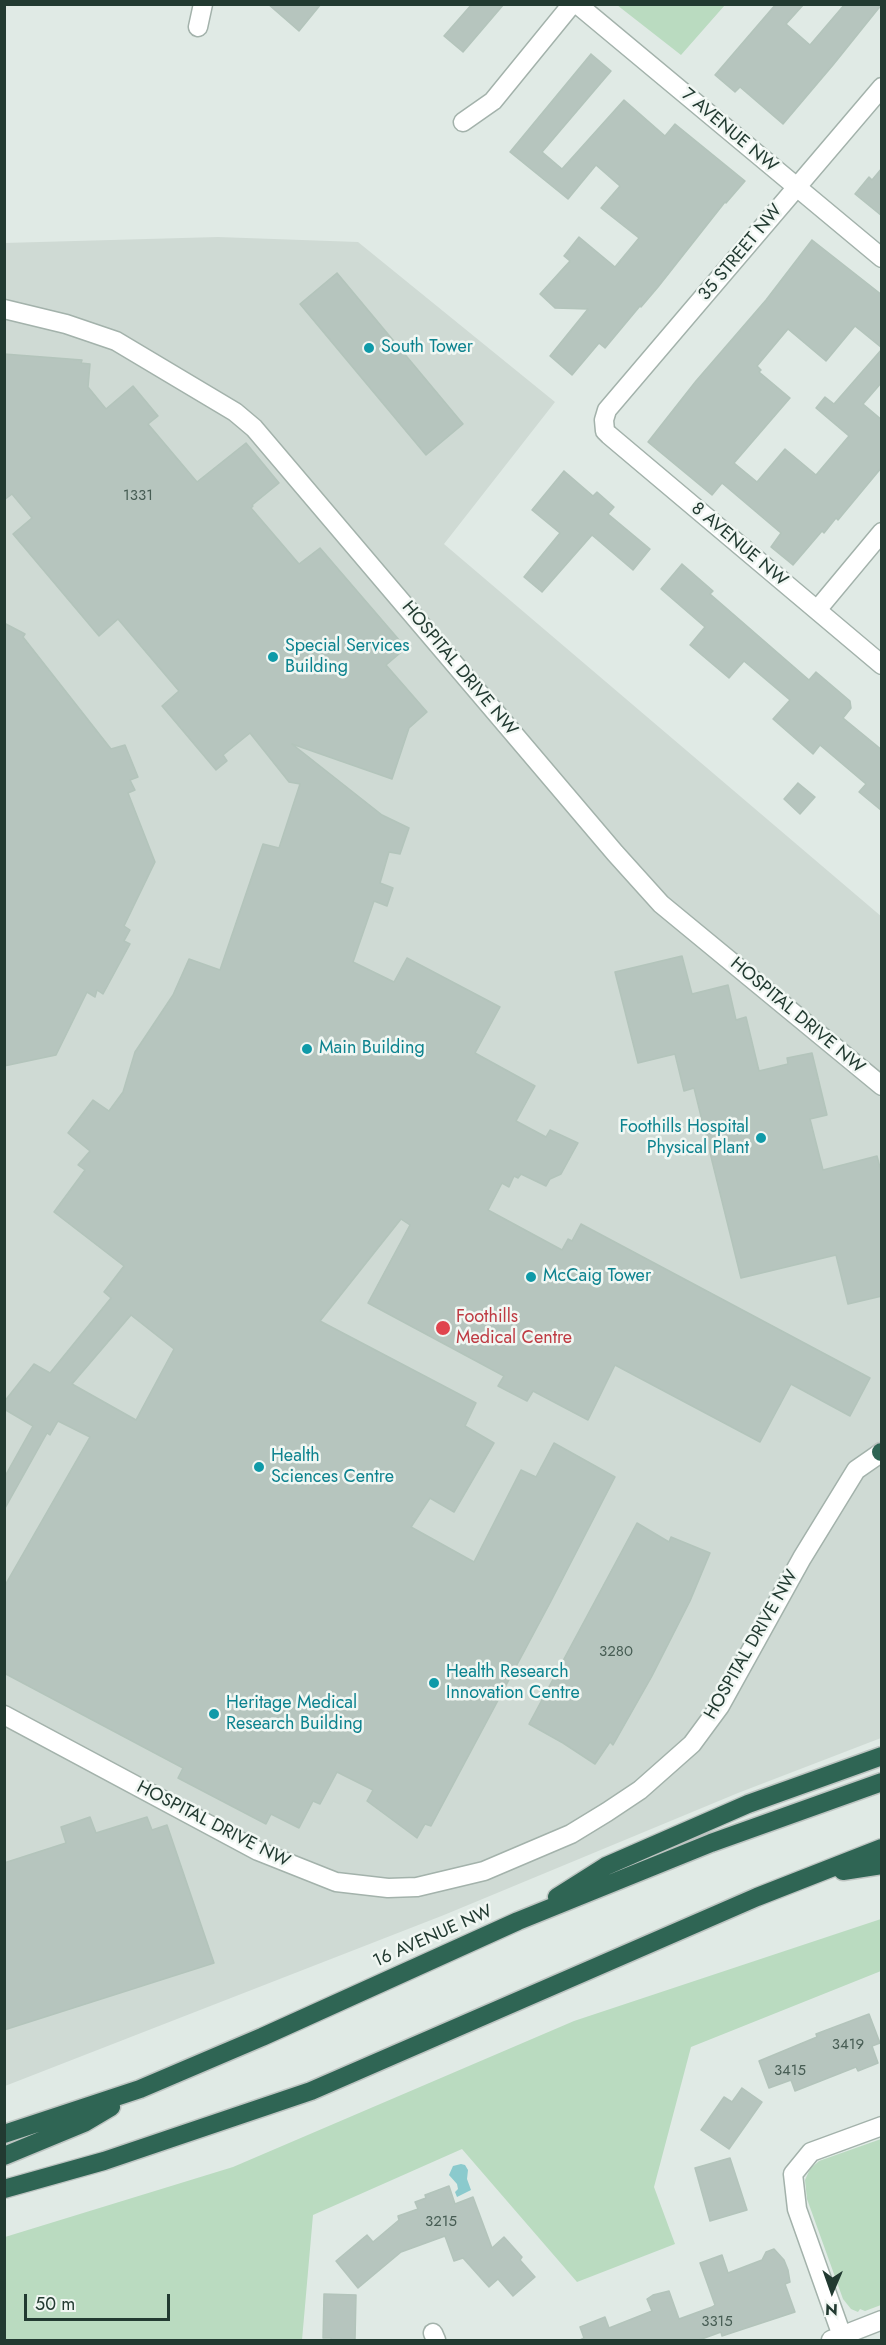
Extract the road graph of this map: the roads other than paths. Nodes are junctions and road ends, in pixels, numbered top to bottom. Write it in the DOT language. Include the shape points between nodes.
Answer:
graph roads {
  1 [pos="203,4"];
  2 [pos="572,4"];
  3 [pos="577,4"];
  4 [pos="198,27"];
  5 [pos="882,87"];
  6 [pos="463,122"];
  7 [pos="797,187"];
  8 [pos="882,258"];
  9 [pos="4,309"];
  10 [pos="604,420"];
  11 [pos="882,532"];
  12 [pos="817,610"];
  13 [pos="882,665"];
  14 [pos="882,1086"];
  15 [pos="881,1452"];
  16 [pos="4,1715"];
  17 [pos="882,1756"];
  18 [pos="882,1782"];
  19 [pos="882,1848"];
  20 [pos="882,1865"];
  21 [pos="812,1876"];
  22 [pos="518,1921"];
  23 [pos="140,2089"];
  24 [pos="882,2126"];
  25 [pos="4,2134"];
  26 [pos="4,2156"];
  27 [pos="4,2189"];
  28 [pos="882,2320"];
  29 [pos="836,2338"];
  1 -- 4 [label="street"];
  2 -- 6 [label="street" via="494,101"];
  3 -- 7 [label="street, 7 AVENUE NW"];
  5 -- 7 [label="street, 35 STREET NW"];
  7 -- 8 [label="street, 7 AVENUE NW"];
  7 -- 10 [label="street, 35 STREET NW" via="607,410"];
  9 -- 14 [label="street, HOSPITAL DRIVE NW" via="116,341 235,412 254,428 661,904"];
  10 -- 12 [label="street, 8 AVENUE NW" via="609,435"];
  11 -- 12 [label="street"];
  12 -- 13 [label="street, 8 AVENUE NW"];
  15 -- 16 [label="street, HOSPITAL DRIVE NW" via="856,1470 720,1706 692,1744 640,1790 571,1834 484,1871 417,1887 336,1882 258,1851"];
  17 -- 22 [label="highway" via="748,1804 606,1866"];
  18 -- 22 [label="highway, 16 AVENUE NW" via="711,1843"];
  19 -- 21 [label="highway"];
  20 -- 21 [label="highway"];
  21 -- 27 [label="highway" via="311,2091 104,2161"];
  22 -- 23 [label="highway, 16 AVENUE NW"];
  23 -- 25 [label="highway, 16 AVENUE NW"];
  23 -- 26 [label="highway" via="84,2123"];
  24 -- 29 [label="street" via="811,2152 793,2174 797,2209"];
  28 -- 29 [label="street"];
}
